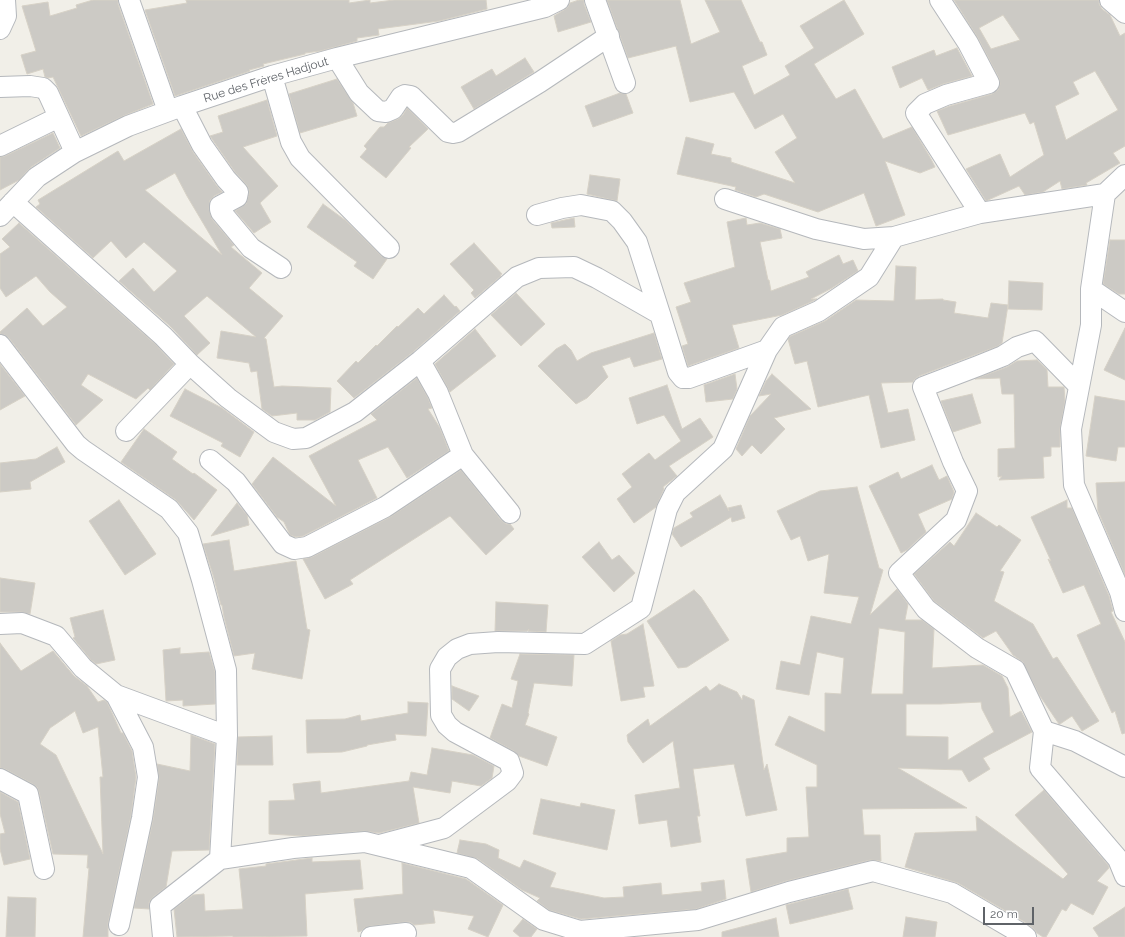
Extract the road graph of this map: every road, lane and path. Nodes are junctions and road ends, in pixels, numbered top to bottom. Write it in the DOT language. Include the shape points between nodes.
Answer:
graph roads {
  1 [pos="6,0"];
  2 [pos="129,0"];
  3 [pos="595,0"];
  4 [pos="940,0"];
  5 [pos="1110,0"];
  6 [pos="550,2"];
  7 [pos="1125,13"];
  8 [pos="0,29"];
  9 [pos="609,36"];
  10 [pos="337,58"];
  11 [pos="272,76"];
  12 [pos="625,83"];
  13 [pos="0,87"];
  14 [pos="175,109"];
  15 [pos="59,117"];
  16 [pos="0,146"];
  17 [pos="75,152"];
  18 [pos="1125,175"];
  19 [pos="1105,194"];
  20 [pos="725,198"];
  21 [pos="6,209"];
  22 [pos="980,213"];
  23 [pos="537,215"];
  24 [pos="894,237"];
  25 [pos="389,248"];
  26 [pos="281,268"];
  27 [pos="1091,289"];
  28 [pos="1125,312"];
  29 [pos="660,314"];
  30 [pos="0,345"];
  31 [pos="767,350"];
  32 [pos="420,361"];
  33 [pos="190,364"];
  34 [pos="1079,386"];
  35 [pos="126,431"];
  36 [pos="463,455"];
  37 [pos="210,460"];
  38 [pos="510,513"];
  39 [pos="1125,611"];
  40 [pos="0,624"];
  41 [pos="116,696"];
  42 [pos="1044,731"];
  43 [pos="227,736"];
  44 [pos="1125,767"];
  45 [pos="0,780"];
  46 [pos="378,845"];
  47 [pos="220,859"];
  48 [pos="44,869"];
  49 [pos="1125,876"];
  50 [pos="119,925"];
  51 [pos="406,933"];
  52 [pos="163,937"];
  53 [pos="371,937"];
  54 [pos="1026,937"];
  1 -- 8 [label="street" via="6,16"];
  2 -- 14 [label="street"];
  3 -- 9 [label="street"];
  4 -- 22 [label="street" via="968,43 989,83 946,95 925,104 916,113"];
  5 -- 7 [label="street"];
  6 -- 10 [label="street, Rue des Frères Hadjout"];
  9 -- 10 [label="street" via="534,86 453,133 448,132 411,96 401,97 393,109 386,112 378,111 360,93"];
  9 -- 12 [label="street"];
  10 -- 11 [label="street, Rue des Frères Hadjout"];
  11 -- 14 [label="street, Rue des Frères Hadjout"];
  11 -- 25 [label="street" via="291,142 300,158"];
  13 -- 15 [label="street" via="42,88 48,93"];
  14 -- 17 [label="street, Rue des Frères Hadjout" via="128,126"];
  14 -- 26 [label="street" via="238,192 237,197 220,206 221,212 251,248"];
  15 -- 16 [label="street"];
  15 -- 17 [label="street"];
  17 -- 21 [label="street, Rue des Frères Hadjout" via="37,177"];
  18 -- 19 [label="street"];
  19 -- 22 [label="street"];
  19 -- 27 [label="street"];
  20 -- 24 [label="street" via="816,229 864,239"];
  21 -- 33 [label="street" via="164,336"];
  22 -- 24 [label="street"];
  23 -- 29 [label="street" via="581,205 612,212 622,221 636,242"];
  24 -- 31 [label="street" via="869,278 819,311 783,327"];
  27 -- 28 [label="street"];
  27 -- 34 [label="street" via="1091,325"];
  29 -- 31 [label="street" via="678,372 683,378"];
  29 -- 32 [label="street" via="574,267 539,268 517,277"];
  30 -- 43 [label="street" via="76,444 169,509 188,533 226,670"];
  31 -- 46 [label="street" via="723,448 675,493 667,509 641,608 585,644 470,644 457,649 447,657 440,669 441,716 456,732 510,761 513,773 507,781 444,828"];
  32 -- 33 [label="street" via="355,412 306,438 293,439 274,432 228,398"];
  32 -- 36 [label="street" via="438,393"];
  33 -- 35 [label="street"];
  34 -- 39 [label="street" via="1071,429 1074,485 1120,592"];
  34 -- 42 [label="street" via="1035,341 923,387 967,491 956,520 899,573 926,609 977,648 1015,670"];
  36 -- 37 [label="street" via="385,507 307,548 294,550 283,544 236,482"];
  36 -- 38 [label="street"];
  40 -- 41 [label="street" via="22,623 56,636 83,668"];
  41 -- 43 [label="street"];
  41 -- 50 [label="street" via="144,747 148,778"];
  42 -- 44 [label="street" via="1075,741"];
  42 -- 49 [label="street" via="1040,768 1118,859"];
  43 -- 47 [label="street"];
  45 -- 48 [label="street" via="28,794"];
  46 -- 47 [label="street" via="365,842 293,848"];
  46 -- 54 [label="street" via="471,868 544,920 580,931 698,920 788,892 873,871 952,893"];
  47 -- 52 [label="street" via="160,906"];
  51 -- 53 [label="street"];
}
